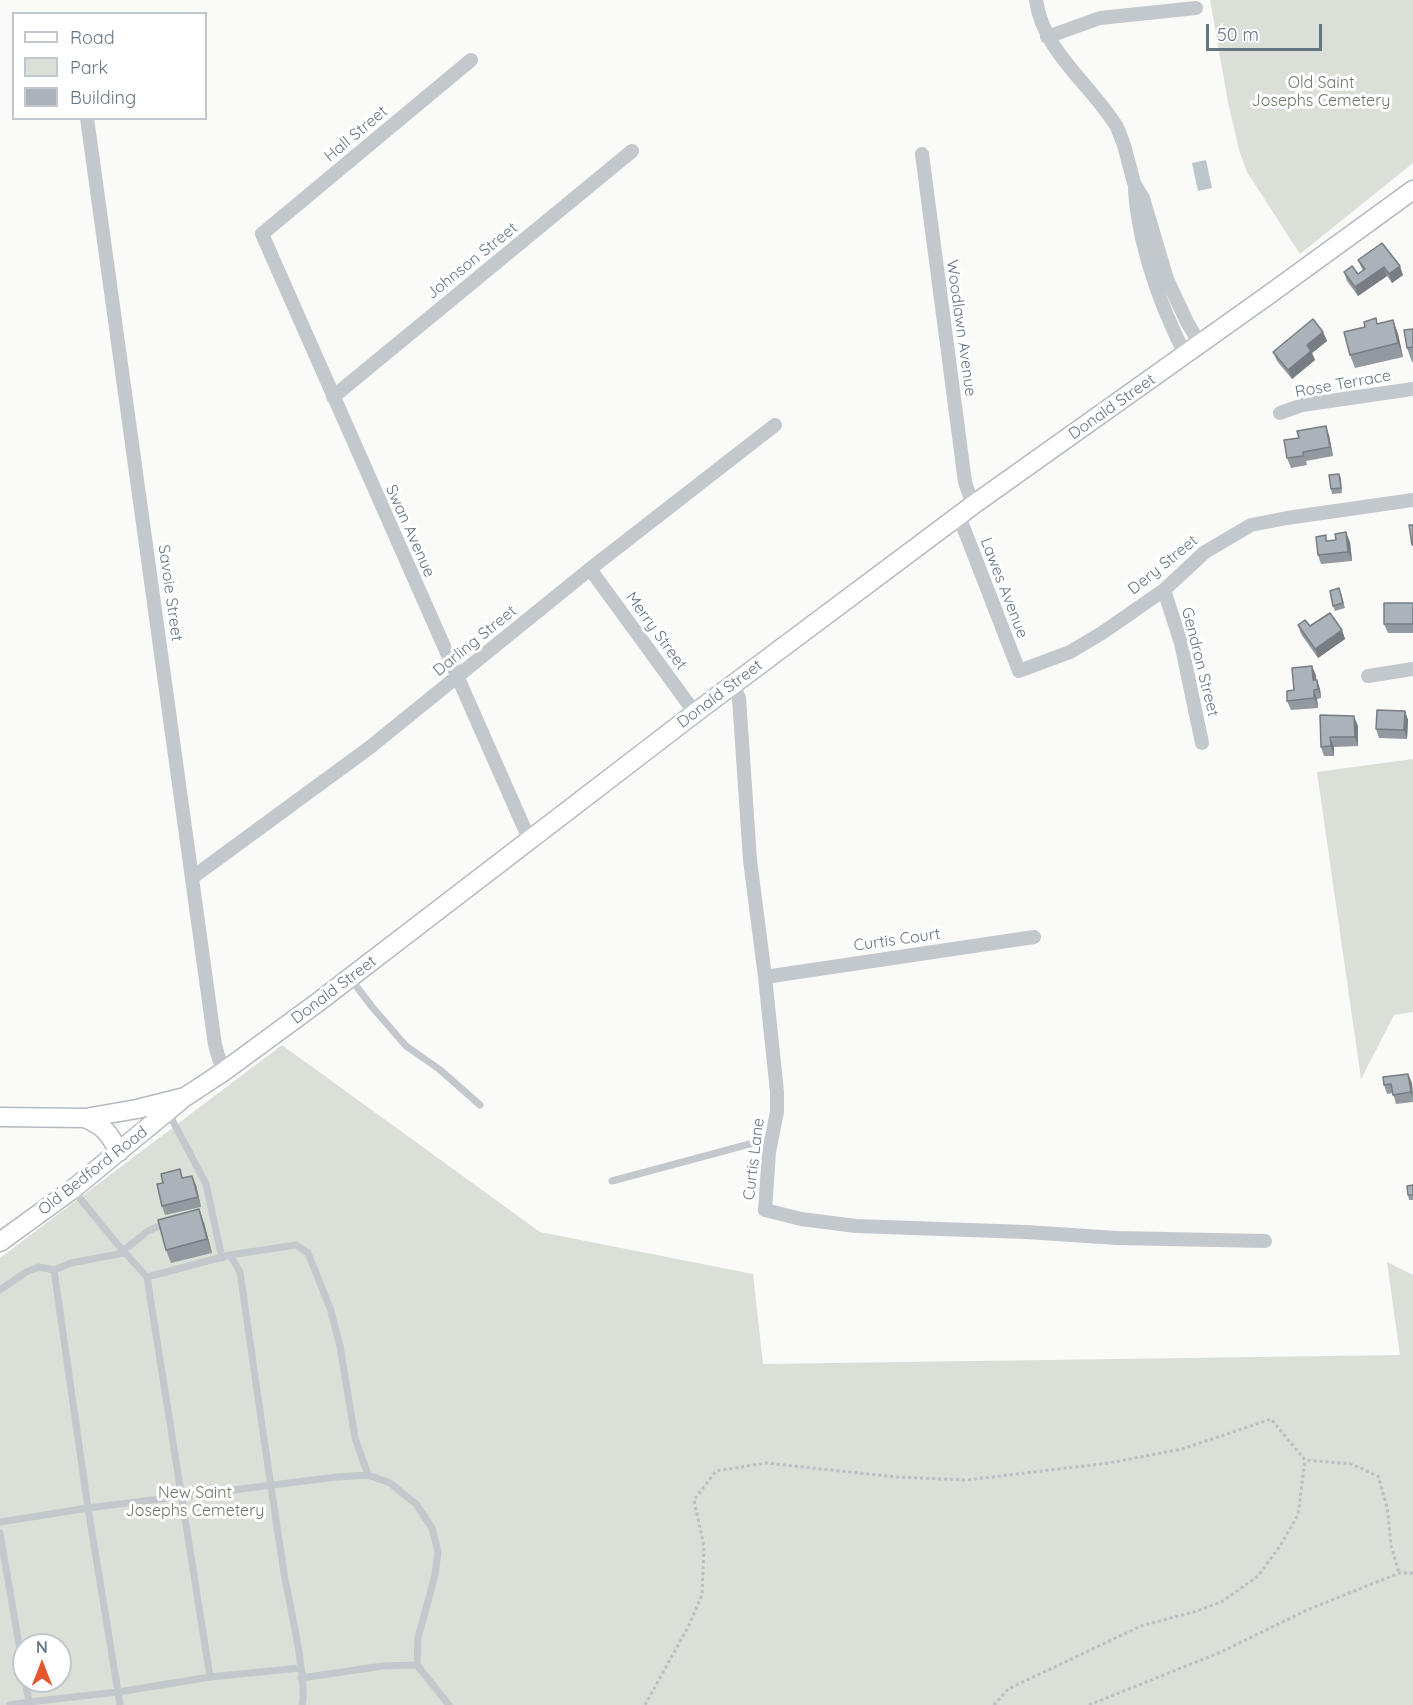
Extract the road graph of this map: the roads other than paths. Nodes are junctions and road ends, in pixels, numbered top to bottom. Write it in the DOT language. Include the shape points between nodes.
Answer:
graph roads {
  1 [pos="1036,0"];
  2 [pos="1196,8"];
  3 [pos="1047,36"];
  4 [pos="471,60"];
  5 [pos="87,120"];
  6 [pos="632,151"];
  7 [pos="922,154"];
  8 [pos="1413,190"];
  9 [pos="262,234"];
  10 [pos="1193,349"];
  11 [pos="1413,389"];
  12 [pos="333,397"];
  13 [pos="1280,413"];
  14 [pos="775,425"];
  15 [pos="1413,500"];
  16 [pos="966,511"];
  17 [pos="590,569"];
  18 [pos="1164,590"];
  19 [pos="1413,669"];
  20 [pos="1019,671"];
  21 [pos="1368,676"];
  22 [pos="456,678"];
  23 [pos="733,685"];
  24 [pos="695,713"];
  25 [pos="1202,743"];
  26 [pos="530,840"];
  27 [pos="193,877"];
  28 [pos="1034,937"];
  29 [pos="765,976"];
  30 [pos="350,978"];
  31 [pos="223,1072"];
  32 [pos="185,1097"];
  33 [pos="480,1105"];
  34 [pos="168,1112"];
  35 [pos="0,1117"];
  36 [pos="85,1118"];
  37 [pos="772,1138"];
  38 [pos="119,1152"];
  39 [pos="612,1181"];
  40 [pos="73,1189"];
  41 [pos="213,1211"];
  42 [pos="202,1214"];
  43 [pos="171,1221"];
  44 [pos="1265,1241"];
  45 [pos="0,1242"];
  46 [pos="124,1252"];
  47 [pos="226,1256"];
  48 [pos="54,1270"];
  49 [pos="147,1277"];
  50 [pos="0,1290"];
  51 [pos="368,1475"];
  52 [pos="270,1486"];
  53 [pos="181,1496"];
  54 [pos="88,1508"];
  55 [pos="0,1522"];
  56 [pos="0,1533"];
  57 [pos="17,1633"];
  58 [pos="417,1665"];
  59 [pos="300,1668"];
  60 [pos="210,1677"];
  61 [pos="301,1678"];
  62 [pos="118,1692"];
  63 [pos="303,1703"];
  64 [pos="29,1704"];
  65 [pos="10,1705"];
  66 [pos="120,1705"];
  67 [pos="449,1705"];
  1 -- 3 [label="street"];
  2 -- 3 [label="street" via="1100,18"];
  3 -- 10 [label="street" via="1112,120 1124,145"];
  4 -- 9 [label="street, Hall Street"];
  5 -- 27 [label="street, Savoie Street"];
  6 -- 12 [label="street, Johnson Street"];
  7 -- 16 [label="street, Woodlawn Avenue"];
  8 -- 10 [label="street, Donald Street"];
  9 -- 12 [label="street, Swan Avenue"];
  10 -- 16 [label="street, Donald Street"];
  11 -- 13 [label="street, Rose Terrace" via="1302,405"];
  12 -- 22 [label="street, Swan Avenue"];
  14 -- 17 [label="street, Darling Street"];
  15 -- 18 [label="street, Dery Street" via="1251,525 1205,552"];
  16 -- 20 [label="street, Lawes Avenue"];
  16 -- 23 [label="street, Donald Street"];
  17 -- 22 [label="street, Darling Street"];
  17 -- 24 [label="street, Merry Street"];
  18 -- 20 [label="street, Dery Street" via="1071,652"];
  18 -- 25 [label="street, Gendron Street" via="1181,643"];
  19 -- 21 [label="street"];
  22 -- 26 [label="street, Swan Avenue"];
  22 -- 27 [label="street, Darling Street" via="369,748"];
  23 -- 24 [label="street, Donald Street"];
  23 -- 29 [label="street, Curtis Lane" via="739,698 750,861"];
  24 -- 26 [label="street, Donald Street"];
  26 -- 30 [label="street, Donald Street"];
  27 -- 31 [label="street, Savoie Street" via="215,1045"];
  28 -- 29 [label="street, Curtis Court"];
  29 -- 37 [label="street, Curtis Lane" via="777,1092"];
  30 -- 31 [label="street, Donald Street"];
  30 -- 33 [label="lane" via="406,1046"];
  31 -- 32 [label="street, Donald Street"];
  32 -- 34 [label="street, Old Bedford Road"];
  32 -- 36 [label="street, Donald Street"];
  34 -- 38 [label="street, Old Bedford Road"];
  34 -- 41 [label="lane" via="206,1184"];
  35 -- 36 [label="street, Donald Street"];
  36 -- 38 [label="street" via="109,1132"];
  37 -- 39 [label="lane"];
  37 -- 44 [label="street, Curtis Lane" via="765,1210 801,1219 936,1231"];
  38 -- 40 [label="street, Old Bedford Road"];
  40 -- 45 [label="street, Old Bedford Road"];
  40 -- 46 [label="lane"];
  41 -- 42 [label="lane"];
  41 -- 47 [label="lane"];
  43 -- 46 [label="lane" via="148,1231"];
  46 -- 48 [label="lane"];
  46 -- 49 [label="lane"];
  47 -- 49 [label="lane"];
  47 -- 51 [label="lane" via="296,1245 308,1253 330,1308 355,1438"];
  47 -- 52 [label="lane" via="240,1272"];
  48 -- 50 [label="lane" via="39,1267"];
  48 -- 54 [label="lane"];
  49 -- 53 [label="lane"];
  51 -- 52 [label="lane"];
  51 -- 58 [label="lane" via="390,1483 416,1504 432,1528 438,1551 418,1638"];
  52 -- 53 [label="lane"];
  52 -- 59 [label="lane"];
  53 -- 54 [label="lane"];
  53 -- 60 [label="lane"];
  54 -- 55 [label="lane"];
  54 -- 62 [label="lane"];
  56 -- 57 [label="lane"];
  58 -- 61 [label="lane"];
  58 -- 67 [label="lane"];
  59 -- 60 [label="lane"];
  59 -- 61 [label="lane"];
  60 -- 62 [label="lane"];
  61 -- 63 [label="lane"];
  62 -- 64 [label="lane"];
  62 -- 66 [label="lane"];
  64 -- 65 [label="lane"];
}
